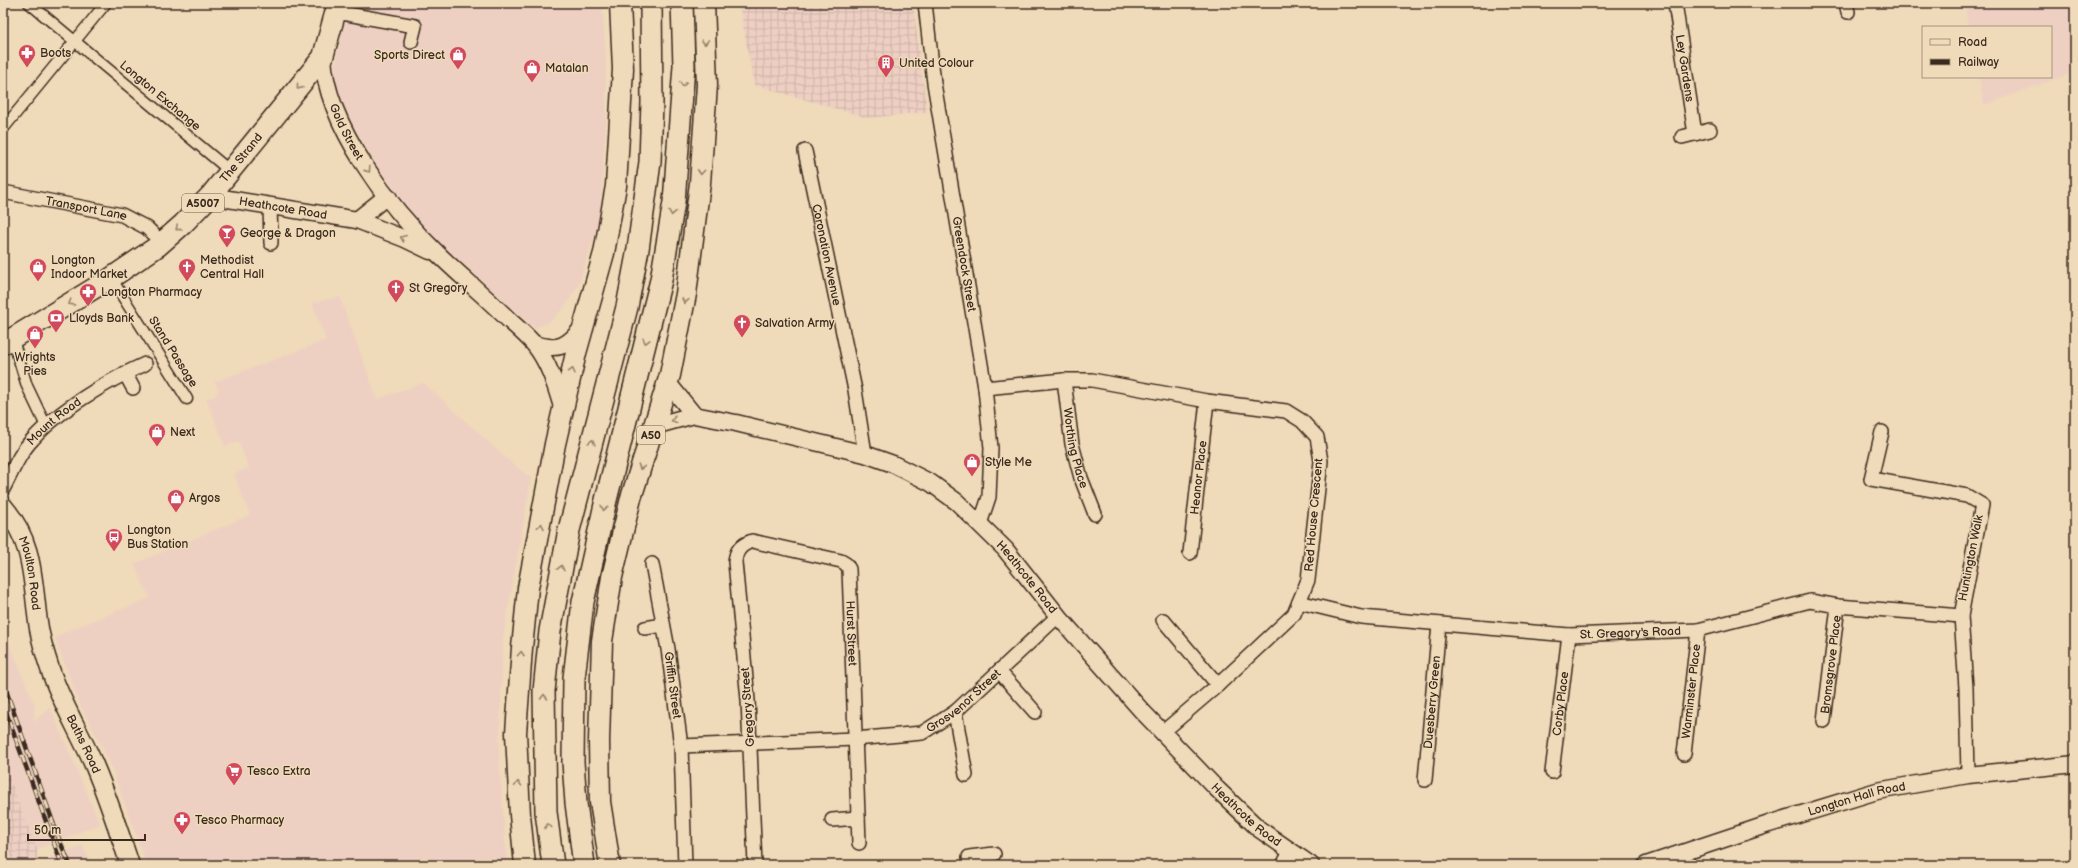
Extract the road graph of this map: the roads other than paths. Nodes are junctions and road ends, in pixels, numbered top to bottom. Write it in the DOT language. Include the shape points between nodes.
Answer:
graph roads {
  1 [pos="28,3"];
  2 [pos="106,3"];
  3 [pos="620,3"];
  4 [pos="651,3"];
  5 [pos="682,3"];
  6 [pos="704,3"];
  7 [pos="925,3"];
  8 [pos="1675,3"];
  9 [pos="337,8"];
  10 [pos="74,41"];
  11 [pos="411,42"];
  12 [pos="323,57"];
  13 [pos="3,128"];
  14 [pos="1710,130"];
  15 [pos="1695,134"];
  16 [pos="1682,137"];
  17 [pos="806,151"];
  18 [pos="230,171"];
  19 [pos="3,192"];
  20 [pos="210,196"];
  21 [pos="389,198"];
  22 [pos="270,205"];
  23 [pos="357,220"];
  24 [pos="271,243"];
  25 [pos="158,246"];
  26 [pos="439,255"];
  27 [pos="111,278"];
  28 [pos="584,325"];
  29 [pos="8,342"];
  30 [pos="534,344"];
  31 [pos="145,364"];
  32 [pos="125,373"];
  33 [pos="1064,380"];
  34 [pos="668,383"];
  35 [pos="133,388"];
  36 [pos="985,388"];
  37 [pos="187,399"];
  38 [pos="1206,402"];
  39 [pos="563,410"];
  40 [pos="694,414"];
  41 [pos="46,426"];
  42 [pos="654,426"];
  43 [pos="1882,432"];
  44 [pos="865,454"];
  45 [pos="3,489"];
  46 [pos="3,506"];
  47 [pos="1095,514"];
  48 [pos="980,524"];
  49 [pos="738,550"];
  50 [pos="1190,553"];
  51 [pos="652,564"];
  52 [pos="1299,602"];
  53 [pos="1838,606"];
  54 [pos="1058,616"];
  55 [pos="1960,616"];
  56 [pos="1163,620"];
  57 [pos="38,623"];
  58 [pos="663,624"];
  59 [pos="1439,624"];
  60 [pos="645,628"];
  61 [pos="1698,630"];
  62 [pos="1569,635"];
  63 [pos="999,671"];
  64 [pos="1218,685"];
  65 [pos="955,712"];
  66 [pos="1035,712"];
  67 [pos="1824,721"];
  68 [pos="1163,732"];
  69 [pos="855,739"];
  70 [pos="750,742"];
  71 [pos="681,746"];
  72 [pos="1684,754"];
  73 [pos="2075,764"];
  74 [pos="1552,772"];
  75 [pos="1968,774"];
  76 [pos="966,775"];
  77 [pos="1425,780"];
  78 [pos="858,818"];
  79 [pos="832,820"];
  80 [pos="859,843"];
  81 [pos="994,854"];
  82 [pos="1287,858"];
  83 [pos="130,865"];
  84 [pos="525,865"];
  85 [pos="553,865"];
  86 [pos="584,865"];
  87 [pos="610,865"];
  88 [pos="685,865"];
  89 [pos="755,865"];
  90 [pos="970,865"];
  91 [pos="1312,865"];
  92 [pos="1646,865"];
  1 -- 10 [label="street, Longton Exchange"];
  2 -- 10 [label="street"];
  3 -- 28 [label="main road" via="624,69 616,186 604,253"];
  85 -- 4 [label="highway, one-way" via="546,812 544,738 544,691 550,630 569,530 627,307 638,249 650,162"];
  5 -- 86 [label="highway, A50, one-way" via="684,66 674,202 660,280 583,602 574,678 573,762"];
  6 -- 34 [label="main road, A50, one-way" via="706,85 700,183 686,294"];
  7 -- 36 [label="street, Greendock Street" via="934,83"];
  8 -- 15 [label="street, Ley Gardens"];
  9 -- 11 [label="street" via="415,26"];
  9 -- 12 [label="main road, The Strand / A5007"];
  10 -- 13 [label="street"];
  10 -- 18 [label="street, Longton Exchange"];
  12 -- 18 [label="main road, The Strand / A5007, one-way"];
  12 -- 21 [label="street, Gold Street, one-way" via="328,90 350,141"];
  14 -- 15 [label="street"];
  15 -- 16 [label="street"];
  17 -- 44 [label="street, Coronation Avenue" via="855,390"];
  18 -- 20 [label="main road, The Strand / A5007"];
  19 -- 25 [label="street, Transport Lane" via="122,215 147,228 155,236"];
  20 -- 22 [label="street, Heathcote Road"];
  20 -- 25 [label="main road, The Strand / A5007, one-way"];
  21 -- 23 [label="street" via="382,200"];
  21 -- 26 [label="street, Heathcote Road"];
  22 -- 23 [label="street, Heathcote Road"];
  22 -- 24 [label="street"];
  26 -- 23 [label="street, Heathcote Road, one-way" via="405,238"];
  25 -- 27 [label="main road, The Strand / A5007"];
  26 -- 30 [label="street, Heathcote Road"];
  27 -- 29 [label="main road, The Strand / A5007, one-way"];
  27 -- 37 [label="street, Stand Passage"];
  28 -- 30 [label="street" via="574,339 558,348"];
  39 -- 28 [label="main road, one-way"];
  29 -- 41 [label="street"];
  30 -- 39 [label="street, Heathcote Road" via="553,375"];
  31 -- 32 [label="street, Mount Road"];
  32 -- 35 [label="street"];
  32 -- 41 [label="street, Mount Road"];
  33 -- 36 [label="street, Red House Crescent"];
  33 -- 38 [label="street, Red House Crescent" via="1092,380"];
  33 -- 47 [label="street, Worthing Place" via="1072,444 1081,478"];
  34 -- 40 [label="street"];
  34 -- 42 [label="main road, A50"];
  36 -- 48 [label="street, Greendock Street" via="990,448 989,497"];
  38 -- 50 [label="street, Heanor Place"];
  38 -- 52 [label="street, Red House Crescent" via="1286,411 1302,421 1317,437 1321,461 1308,580"];
  84 -- 39 [label="main road, one-way" via="516,733 522,648 528,588"];
  40 -- 42 [label="street, Heathcote Road, one-way"];
  40 -- 44 [label="street, Heathcote Road"];
  41 -- 45 [label="street, Mount Road" via="32,440"];
  42 -- 87 [label="main road, A50, one-way" via="631,498 612,577 602,641 600,802"];
  43 -- 55 [label="street, Huntington Walk" via="1871,479 1967,496 1982,504"];
  44 -- 48 [label="street, Heathcote Road" via="893,464 931,483 957,502"];
  46 -- 57 [label="main road, Moulton Road" via="24,538 32,566"];
  48 -- 54 [label="street, Heathcote Road" via="1005,549"];
  49 -- 69 [label="street, Hurst Street" via="752,541 846,564 850,575"];
  49 -- 70 [label="street, Gregory Street" via="735,562"];
  51 -- 58 [label="street, Griffin Street"];
  52 -- 59 [label="street, St. Gregory's Road" via="1361,617"];
  52 -- 64 [label="street, Red House Crescent" via="1294,614"];
  53 -- 55 [label="street, St. Gregory's Road"];
  53 -- 61 [label="street, St. Gregory's Road" via="1810,601"];
  53 -- 67 [label="street, Bromsgrove Place"];
  54 -- 63 [label="street, Grosvenor Street"];
  54 -- 68 [label="street, Heathcote Road"];
  55 -- 75 [label="street, Huntington Walk" via="1966,688"];
  56 -- 64 [label="street"];
  57 -- 83 [label="main road, Baths Road" via="50,671 94,767"];
  58 -- 60 [label="street"];
  58 -- 71 [label="street, Griffin Street"];
  59 -- 62 [label="street, St. Gregory's Road"];
  59 -- 77 [label="street, Duesberry Green"];
  61 -- 62 [label="street, St. Gregory's Road"];
  61 -- 72 [label="street, Warminster Place"];
  62 -- 74 [label="street, Corby Place"];
  63 -- 65 [label="street, Grosvenor Street"];
  63 -- 66 [label="street"];
  64 -- 68 [label="street, Red House Crescent"];
  65 -- 69 [label="street, Grosvenor Street" via="922,733"];
  65 -- 76 [label="street"];
  68 -- 82 [label="street, Heathcote Road"];
  69 -- 70 [label="street, Grosvenor Street"];
  69 -- 78 [label="street, Hurst Street"];
  70 -- 71 [label="street"];
  70 -- 89 [label="street, Gregory Street"];
  71 -- 88 [label="street, Griffin Street"];
  73 -- 75 [label="street, Longton Hall Road"];
  75 -- 92 [label="street, Longton Hall Road" via="1872,792"];
  78 -- 79 [label="street"];
  78 -- 80 [label="street, Hurst Street"];
  81 -- 90 [label="street" via="969,857"];
  82 -- 91 [label="street"];
}
